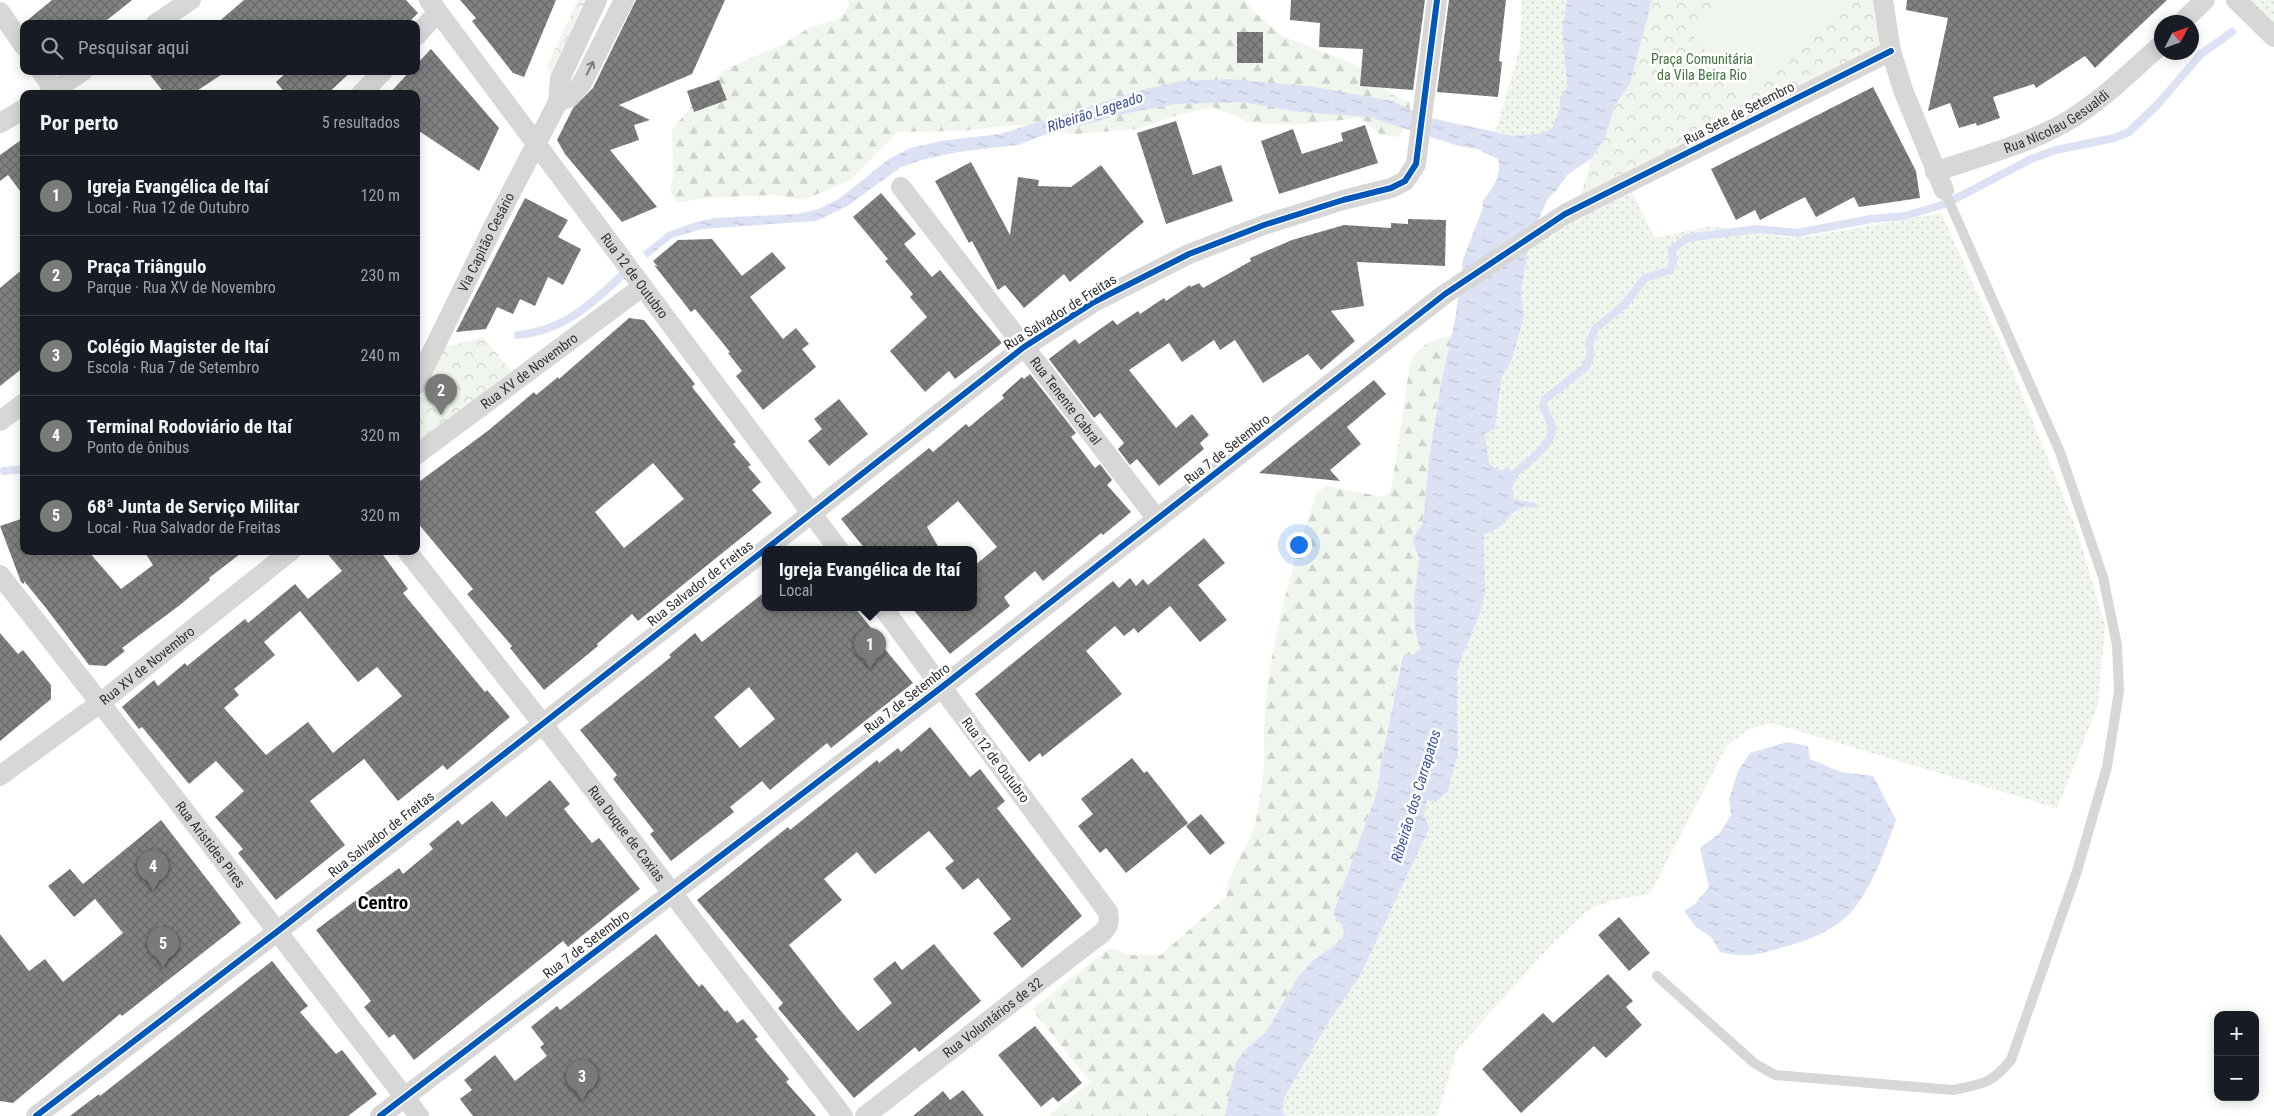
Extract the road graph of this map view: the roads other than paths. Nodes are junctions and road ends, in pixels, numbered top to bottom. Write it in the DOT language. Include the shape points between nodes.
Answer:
graph roads {
  1 [pos="191,0"];
  2 [pos="597,0"];
  3 [pos="624,0"];
  4 [pos="1437,0"];
  5 [pos="1883,0"];
  6 [pos="2205,0"];
  7 [pos="2236,0"];
  8 [pos="433,6"];
  9 [pos="0,12"];
  10 [pos="2189,15"];
  11 [pos="161,20"];
  12 [pos="420,29"];
  13 [pos="2274,37"];
  14 [pos="20,40"];
  15 [pos="1891,51"];
  16 [pos="2154,51"];
  17 [pos="43,75"];
  18 [pos="78,75"];
  19 [pos="379,75"];
  20 [pos="51,90"];
  21 [pos="57,90"];
  22 [pos="365,90"];
  23 [pos="558,102"];
  24 [pos="20,112"];
  25 [pos="0,124"];
  26 [pos="535,144"];
  27 [pos="1936,172"];
  28 [pos="901,187"];
  29 [pos="1944,190"];
  30 [pos="1541,230"];
  31 [pos="642,286"];
  32 [pos="1024,347"];
  33 [pos="420,377"];
  34 [pos="20,406"];
  35 [pos="0,422"];
  36 [pos="420,452"];
  37 [pos="811,512"];
  38 [pos="1157,519"];
  39 [pos="768,546"];
  40 [pos="837,546"];
  41 [pos="762,550"];
  42 [pos="286,555"];
  43 [pos="410,555"];
  44 [pos="0,575"];
  45 [pos="885,611"];
  46 [pos="942,687"];
  47 [pos="100,703"];
  48 [pos="542,723"];
  49 [pos="0,776"];
  50 [pos="672,895"];
  51 [pos="1108,912"];
  52 [pos="278,931"];
  53 [pos="1657,976"];
  54 [pos="405,1097"];
  55 [pos="36,1116"];
  56 [pos="380,1116"];
  57 [pos="419,1116"];
  58 [pos="843,1116"];
  59 [pos="865,1116"];
  1 -- 11 [label="street"];
  2 -- 23 [label="street, Via Capitão Cesário" via="560,79"];
  23 -- 3 [label="street, Via Capitão Cesário, one-way" via="570,96 582,83"];
  4 -- 32 [label="street, Rua Salvador de Freitas" via="1416,164 1405,181 1391,188 1264,225 1189,254 1094,302"];
  5 -- 15 [label="street"];
  6 -- 10 [label="street"];
  7 -- 13 [label="street"];
  8 -- 12 [label="street"];
  8 -- 26 [label="street, Rua 12 de Outubro"];
  9 -- 14 [label="street"];
  15 -- 27 [label="street"];
  15 -- 30 [label="street, Rua Sete de Setembro" via="1565,214"];
  16 -- 27 [label="street, Rua Nicolau Gesualdi" via="2106,95 2070,120"];
  17 -- 20 [label="street"];
  18 -- 21 [label="street"];
  19 -- 22 [label="street"];
  23 -- 26 [label="street, Via Capitão Cesário"];
  24 -- 25 [label="street"];
  26 -- 31 [label="street, Rua 12 de Outubro"];
  26 -- 33 [label="street, Via Capitão Cesário"];
  27 -- 29 [label="street"];
  28 -- 32 [label="street, Rua Tenente Cabral"];
  29 -- 53 [label="lane" via="2060,452 2103,577 2118,645 2119,691 2107,767 2077,871 2011,1060 1996,1078 1954,1090 1775,1075 1754,1064"];
  30 -- 38 [label="street, Rua 7 de Setembro" via="1445,294"];
  31 -- 36 [label="street, Rua XV de Novembro"];
  31 -- 37 [label="street, Rua 12 de Outubro"];
  32 -- 37 [label="street, Rua Salvador de Freitas"];
  32 -- 38 [label="street, Rua Tenente Cabral"];
  34 -- 35 [label="street"];
  37 -- 39 [label="street, Rua Salvador de Freitas"];
  37 -- 40 [label="street, Rua 12 de Outubro"];
  38 -- 46 [label="street, Rua 7 de Setembro"];
  41 -- 48 [label="street, Rua Salvador de Freitas"];
  42 -- 47 [label="street, Rua XV de Novembro"];
  43 -- 48 [label="street, Rua Duque de Caxias"];
  44 -- 47 [label="street, Rua Aristides Pires"];
  45 -- 46 [label="street, Rua 12 de Outubro"];
  46 -- 50 [label="street, Rua 7 de Setembro"];
  46 -- 51 [label="street, Rua 12 de Outubro"];
  47 -- 49 [label="street, Rua XV de Novembro"];
  47 -- 52 [label="street, Rua Aristides Pires"];
  48 -- 50 [label="street, Rua Duque de Caxias"];
  48 -- 52 [label="street, Rua Salvador de Freitas"];
  50 -- 54 [label="street, Rua 7 de Setembro"];
  50 -- 58 [label="street, Rua Duque de Caxias"];
  51 -- 59 [label="street, Rua Voluntários de 32" via="1108,926 1102,933"];
  52 -- 54 [label="street, Rua Aristides Pires"];
  52 -- 55 [label="street, Rua Salvador de Freitas"];
  54 -- 56 [label="street, Rua 7 de Setembro"];
  54 -- 57 [label="street, Rua Aristides Pires"];
}
